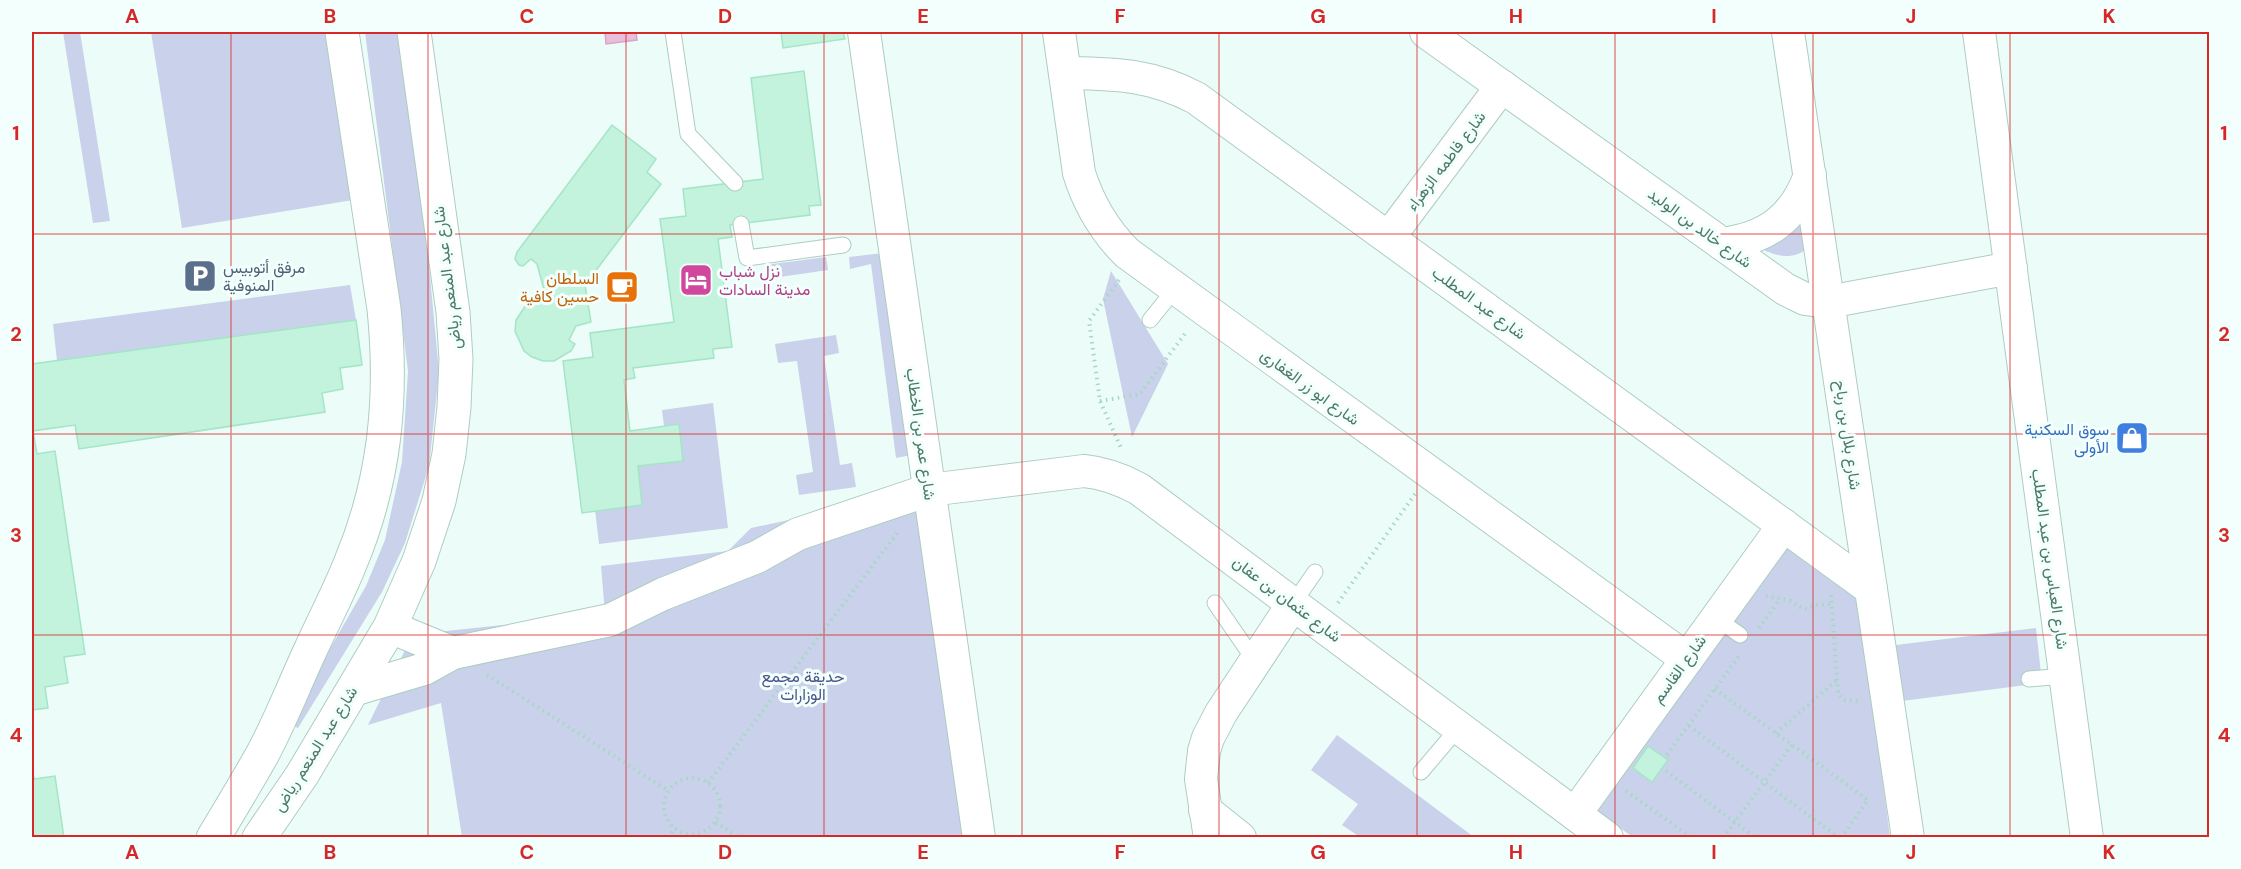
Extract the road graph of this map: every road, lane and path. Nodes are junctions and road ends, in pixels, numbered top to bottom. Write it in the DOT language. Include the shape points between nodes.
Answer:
graph roads {
  1 [pos="342,32"];
  2 [pos="414,32"];
  3 [pos="672,32"];
  4 [pos="864,32"];
  5 [pos="1059,32"];
  6 [pos="1426,32"];
  7 [pos="1979,32"];
  8 [pos="1782,37"];
  9 [pos="1065,73"];
  10 [pos="1502,86"];
  11 [pos="1810,175"];
  12 [pos="735,183"];
  13 [pos="741,224"];
  14 [pos="1389,237"];
  15 [pos="1722,244"];
  16 [pos="843,245"];
  17 [pos="1134,259"];
  18 [pos="2011,268"];
  19 [pos="1175,289"];
  20 [pos="1828,302"];
  21 [pos="1203,309"];
  22 [pos="1150,320"];
  23 [pos="1100,401"];
  24 [pos="1430,474"];
  25 [pos="1139,489"];
  26 [pos="929,490"];
  27 [pos="1784,525"];
  28 [pos="901,528"];
  29 [pos="1829,558"];
  30 [pos="1315,572"];
  31 [pos="1871,589"];
  32 [pos="1736,590"];
  33 [pos="1780,598"];
  34 [pos="1215,603"];
  35 [pos="1293,604"];
  36 [pos="1832,604"];
  37 [pos="1322,626"];
  38 [pos="390,627"];
  39 [pos="1739,633"];
  40 [pos="453,653"];
  41 [pos="1687,658"];
  42 [pos="1255,662"];
  43 [pos="2065,676"];
  44 [pos="2029,679"];
  45 [pos="1836,680"];
  46 [pos="1715,689"];
  47 [pos="353,690"];
  48 [pos="1886,694"];
  49 [pos="1689,726"];
  50 [pos="1459,727"];
  51 [pos="1776,733"];
  52 [pos="1792,745"];
  53 [pos="263,753"];
  54 [pos="1667,755"];
  55 [pos="1666,771"];
  56 [pos="1421,772"];
  57 [pos="302,775"];
  58 [pos="1603,775"];
  59 [pos="1764,782"];
  60 [pos="708,783"];
  61 [pos="669,791"];
  62 [pos="1575,814"];
  63 [pos="716,822"];
  64 [pos="1735,822"];
  65 [pos="1208,824"];
  66 [pos="675,828"];
  67 [pos="213,837"];
  68 [pos="259,837"];
  69 [pos="668,837"];
  70 [pos="739,837"];
  71 [pos="979,837"];
  72 [pos="1240,837"];
  73 [pos="1607,837"];
  74 [pos="1692,837"];
  75 [pos="1723,837"];
  76 [pos="1756,837"];
  77 [pos="1840,837"];
  78 [pos="1908,837"];
  79 [pos="2086,837"];
  1 -- 53 [label="street" via="384,309 388,350 384,436 377,480 350,565"];
  2 -- 38 [label="street, شارع عبد المنعم رياض" via="453,312 456,359 454,407 439,501 419,561"];
  3 -- 12 [label="lane" via="688,134"];
  4 -- 26 [label="street, شارع عمر بن الخطاب"];
  5 -- 9 [label="street, شارع ابو زر الغفارى"];
  6 -- 10 [label="street, شارع خالد بن الوليد"];
  7 -- 18 [label="street, شارع العباس بن عبد المطلب"];
  8 -- 11 [label="street, شارع بلال بن رباح"];
  9 -- 14 [label="street, شارع عبد المطلب" via="1123,74 1174,87 1196,98"];
  9 -- 17 [label="street, شارع ابو زر الغفارى" via="1084,190 1112,238"];
  10 -- 14 [label="street, شارع فاطمه الزهراء"];
  10 -- 15 [label="street, شارع خالد بن الوليد"];
  11 -- 15 [label="street" via="1785,218 1756,237"];
  11 -- 20 [label="street, شارع بلال بن رباح"];
  13 -- 16 [label="lane" via="747,258"];
  14 -- 27 [label="street, شارع عبد المطلب"];
  15 -- 20 [label="street, شارع خالد بن الوليد" via="1795,295"];
  17 -- 19 [label="street, شارع ابو زر الغفارى"];
  17 -- 23 [label="path" via="1089,321"];
  18 -- 20 [label="street, شارع خالد بن الوليد"];
  18 -- 43 [label="street, شارع العباس بن عبد المطلب"];
  19 -- 21 [label="street, شارع ابو زر الغفارى"];
  19 -- 22 [label="lane"];
  20 -- 31 [label="street, شارع بلال بن رباح"];
  21 -- 23 [label="path" via="1140,394"];
  21 -- 24 [label="street, شارع ابو زر الغفارى"];
  23 -- 25 [label="path"];
  24 -- 37 [label="path"];
  24 -- 41 [label="street, شارع ابو زر الغفارى"];
  25 -- 26 [label="street, شارع عثمان بن عفان" via="1113,476 1084,471"];
  25 -- 35 [label="street, شارع عثمان بن عفان"];
  26 -- 40 [label="street, شارع عثمان بن عفان" via="798,534 757,557 663,594 610,620"];
  26 -- 71 [label="street, شارع عمر بن الخطاب"];
  27 -- 29 [label="street, شارع عبد المطلب"];
  27 -- 32 [label="street, شارع القاسم"];
  28 -- 60 [label="path"];
  29 -- 31 [label="street, شارع عبد المطلب"];
  29 -- 36 [label="path"];
  30 -- 35 [label="lane"];
  31 -- 48 [label="street, شارع بلال بن رباح"];
  32 -- 33 [label="path"];
  32 -- 39 [label="street, شارع القاسم"];
  33 -- 36 [label="path" via="1808,609"];
  33 -- 39 [label="path"];
  34 -- 42 [label="lane"];
  35 -- 37 [label="street, شارع عثمان بن عفان"];
  35 -- 42 [label="street"];
  36 -- 45 [label="path"];
  37 -- 50 [label="street, شارع عثمان بن عفان"];
  38 -- 40 [label="street"];
  38 -- 47 [label="street, شارع عبد المنعم رياض"];
  39 -- 41 [label="street, شارع القاسم"];
  39 -- 46 [label="path"];
  40 -- 47 [label="street, شارع عثمان بن عفان" via="424,669"];
  40 -- 61 [label="path"];
  41 -- 58 [label="street, شارع القاسم"];
  42 -- 65 [label="street" via="1208,738 1202,765"];
  43 -- 44 [label="lane"];
  43 -- 79 [label="street, شارع العباس بن عبد المطلب"];
  45 -- 48 [label="path" via="1842,700"];
  45 -- 51 [label="path"];
  46 -- 49 [label="path"];
  46 -- 51 [label="path"];
  47 -- 57 [label="street, شارع عبد المنعم رياض"];
  48 -- 78 [label="street, شارع بلال بن رباح"];
  49 -- 54 [label="path"];
  49 -- 59 [label="path"];
  50 -- 56 [label="lane"];
  50 -- 62 [label="street, شارع عثمان بن عفان"];
  51 -- 52 [label="path"];
  52 -- 59 [label="path"];
  52 -- 77 [label="path" via="1868,800"];
  53 -- 57 [label="street"];
  53 -- 67 [label="street"];
  55 -- 64 [label="path"];
  57 -- 68 [label="street, شارع عبد المنعم رياض"];
  58 -- 62 [label="street, شارع القاسم"];
  58 -- 74 [label="path"];
  59 -- 64 [label="path"];
  59 -- 77 [label="path"];
  60 -- 61 [label="path" via="687,779"];
  60 -- 63 [label="path" via="720,801"];
  61 -- 66 [label="path" via="665,814"];
  62 -- 73 [label="street, شارع عثمان بن عفان"];
  63 -- 66 [label="path" via="710,829 692,834"];
  63 -- 70 [label="path"];
  64 -- 75 [label="path"];
  64 -- 76 [label="path"];
  65 -- 72 [label="street"];
  66 -- 69 [label="path"];
}
